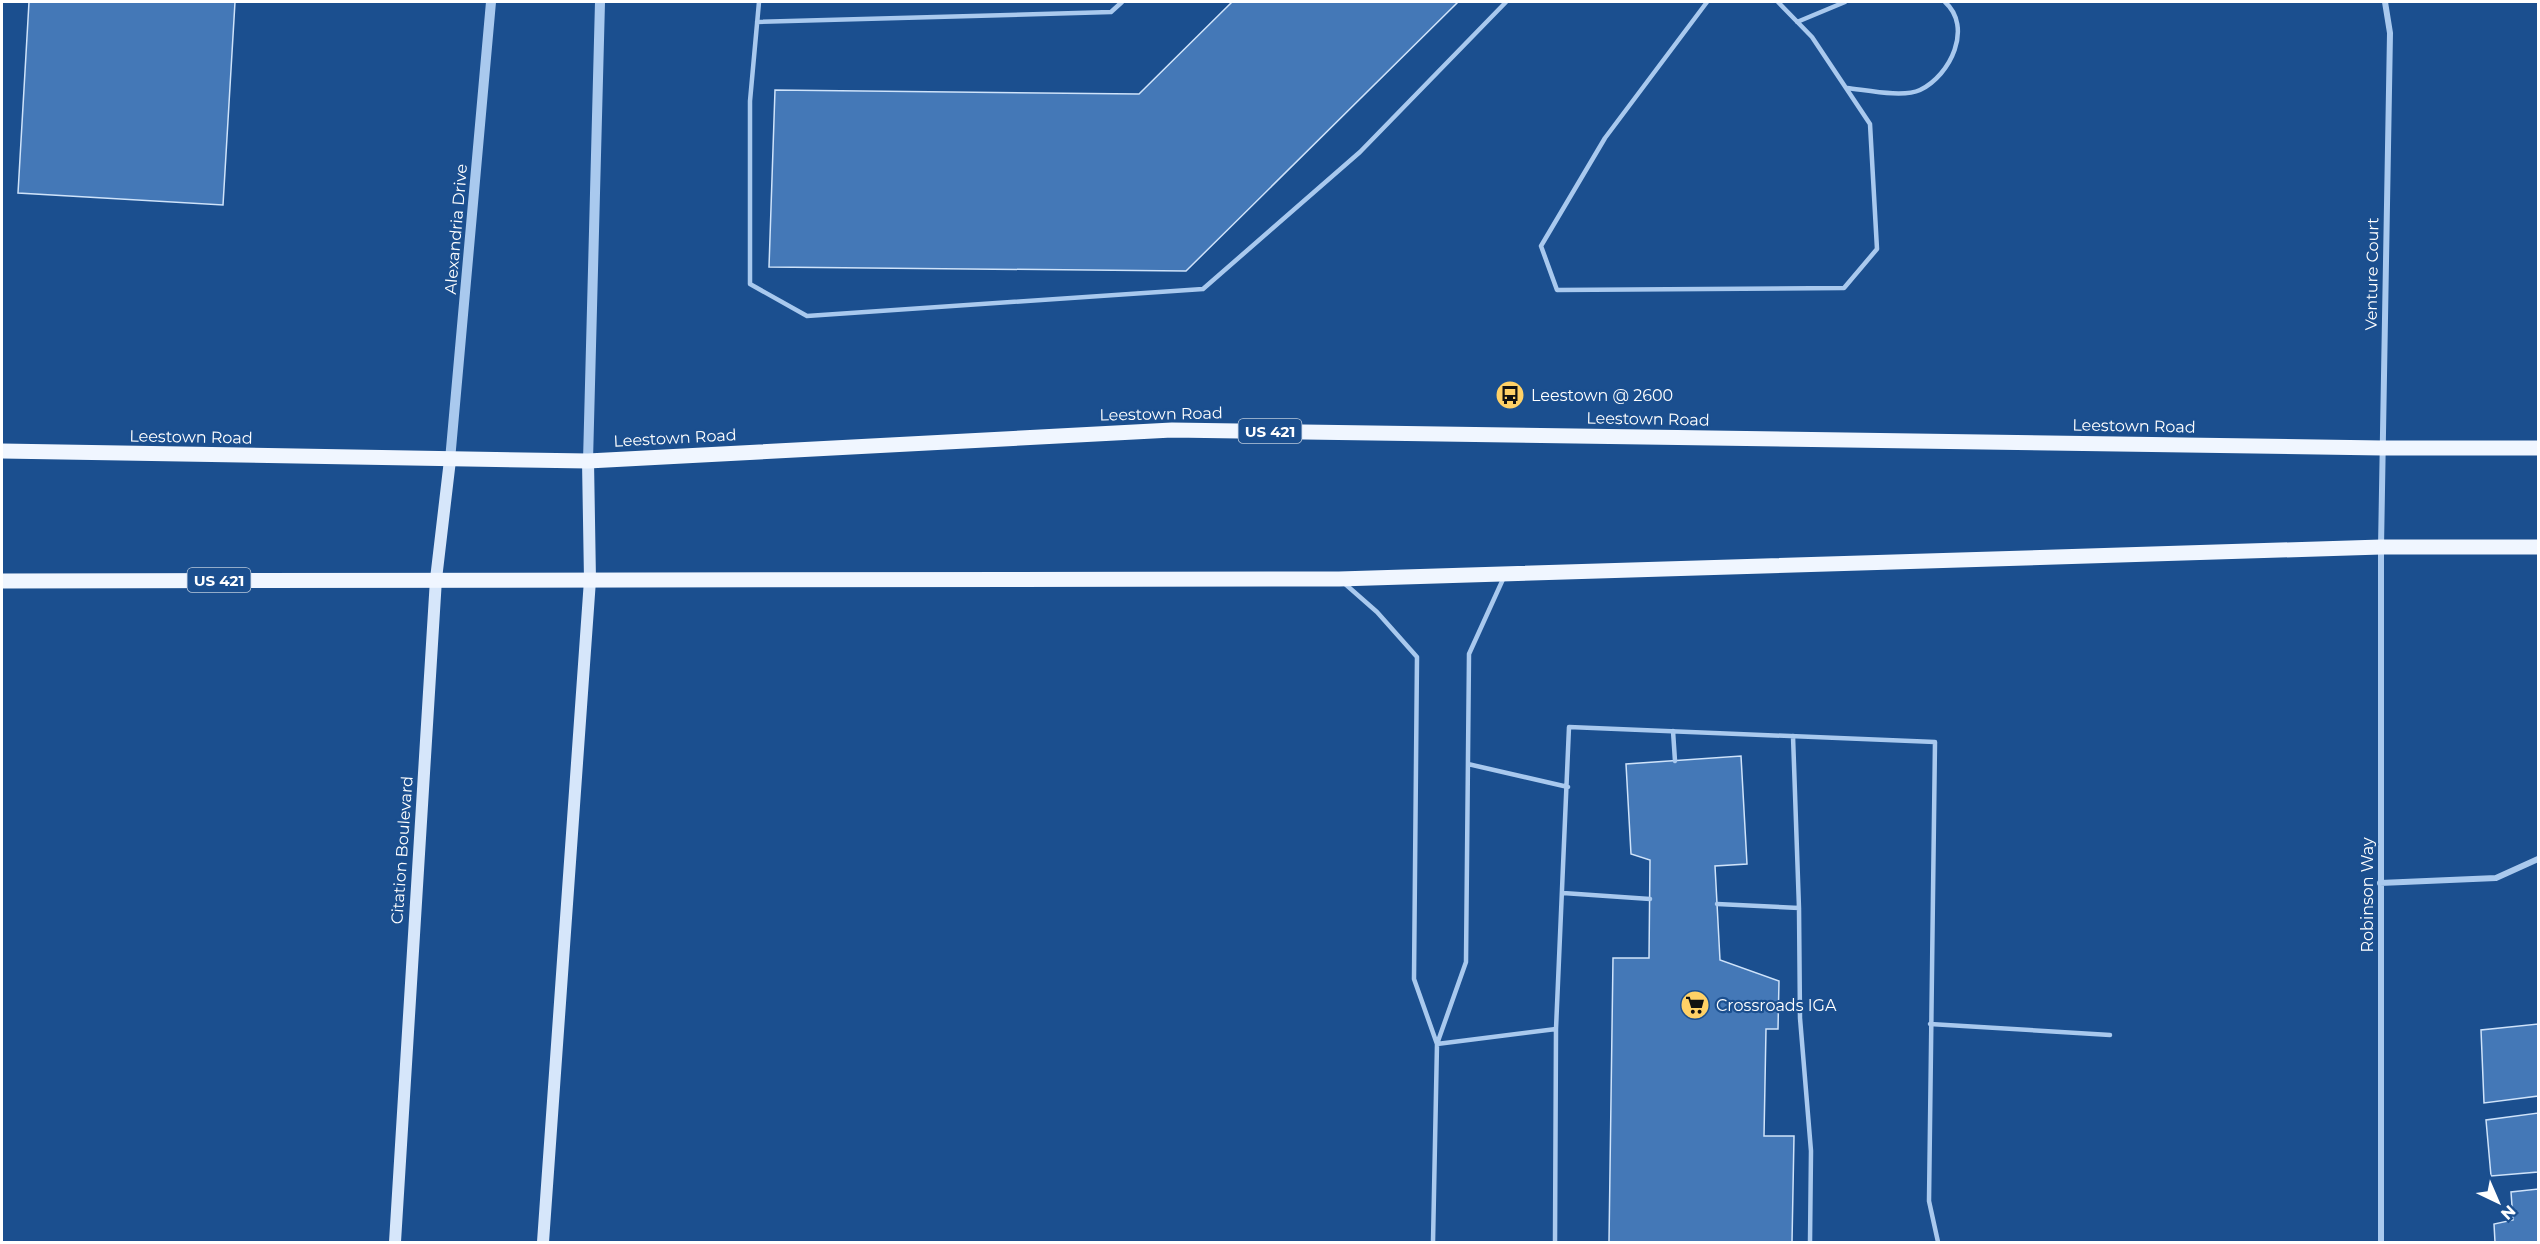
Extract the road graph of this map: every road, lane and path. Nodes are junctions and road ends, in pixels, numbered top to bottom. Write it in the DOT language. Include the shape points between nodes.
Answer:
graph roads {
  1 [pos="491,2"];
  2 [pos="600,2"];
  3 [pos="759,2"];
  4 [pos="1122,2"];
  5 [pos="1506,2"];
  6 [pos="1707,2"];
  7 [pos="1778,2"];
  8 [pos="1845,2"];
  9 [pos="1945,2"];
  10 [pos="2385,2"];
  11 [pos="1797,21"];
  12 [pos="757,22"];
  13 [pos="1847,88"];
  14 [pos="2382,448"];
  15 [pos="2538,448"];
  16 [pos="2,451"];
  17 [pos="450,460"];
  18 [pos="588,461"];
  19 [pos="2381,547"];
  20 [pos="2538,547"];
  21 [pos="1506,573"];
  22 [pos="436,579"];
  23 [pos="1339,579"];
  24 [pos="590,580"];
  25 [pos="2,581"];
  26 [pos="1673,731"];
  27 [pos="1792,736"];
  28 [pos="1675,761"];
  29 [pos="1468,764"];
  30 [pos="1568,787"];
  31 [pos="2538,859"];
  32 [pos="2380,883"];
  33 [pos="1563,893"];
  34 [pos="1650,899"];
  35 [pos="1717,904"];
  36 [pos="1799,908"];
  37 [pos="1930,1024"];
  38 [pos="1556,1029"];
  39 [pos="2110,1035"];
  40 [pos="1437,1044"];
  41 [pos="395,1242"];
  42 [pos="543,1242"];
  43 [pos="1433,1242"];
  44 [pos="1554,1242"];
  45 [pos="1810,1242"];
  46 [pos="1938,1242"];
  47 [pos="2380,1242"];
  1 -- 17 [label="street, Alexandria Drive"];
  2 -- 18 [label="street"];
  3 -- 12 [label="lane"];
  4 -- 12 [label="lane" via="1111,12"];
  5 -- 12 [label="lane" via="1360,152 1203,289 807,316 750,284 750,101"];
  6 -- 13 [label="lane" via="1605,138 1541,246 1557,290 1844,288 1876,249 1870,124"];
  7 -- 11 [label="lane"];
  8 -- 11 [label="lane"];
  9 -- 13 [label="lane" via="1959,25 1958,39 1950,60 1936,78 1920,90 1898,94"];
  10 -- 14 [label="street, Venture Court" via="2390,33"];
  11 -- 13 [label="lane"];
  14 -- 15 [label="main road, Leestown Road / US 421"];
  14 -- 18 [label="main road, Leestown Road / US 421" via="1172,430"];
  14 -- 19 [label="street, Venture Court"];
  16 -- 17 [label="main road, Leestown Road / US 421"];
  17 -- 18 [label="main road, Leestown Road / US 421"];
  17 -- 22 [label="main road, Citation Boulevard"];
  18 -- 24 [label="main road"];
  19 -- 20 [label="main road, US 421"];
  19 -- 21 [label="main road, US 421"];
  19 -- 32 [label="street, Robinson Way"];
  21 -- 23 [label="main road, US 421"];
  21 -- 29 [label="lane" via="1468,654"];
  22 -- 24 [label="main road, US 421"];
  22 -- 25 [label="main road, US 421"];
  22 -- 41 [label="main road, Citation Boulevard"];
  23 -- 24 [label="main road, US 421"];
  23 -- 40 [label="lane" via="1377,612 1417,657 1414,979"];
  24 -- 42 [label="main road"];
  26 -- 27 [label="lane"];
  26 -- 28 [label="lane"];
  26 -- 30 [label="lane" via="1569,727"];
  27 -- 36 [label="lane"];
  27 -- 37 [label="lane" via="1935,742"];
  29 -- 30 [label="lane"];
  29 -- 40 [label="lane" via="1467,962"];
  30 -- 33 [label="lane"];
  31 -- 32 [label="street" via="2496,878"];
  32 -- 47 [label="street, Robinson Way"];
  33 -- 34 [label="lane"];
  33 -- 38 [label="lane"];
  35 -- 36 [label="lane"];
  36 -- 45 [label="lane" via="1800,1018 1811,1151"];
  37 -- 39 [label="lane"];
  37 -- 46 [label="lane" via="1929,1201"];
  38 -- 40 [label="lane"];
  38 -- 44 [label="lane"];
  40 -- 43 [label="lane"];
}
